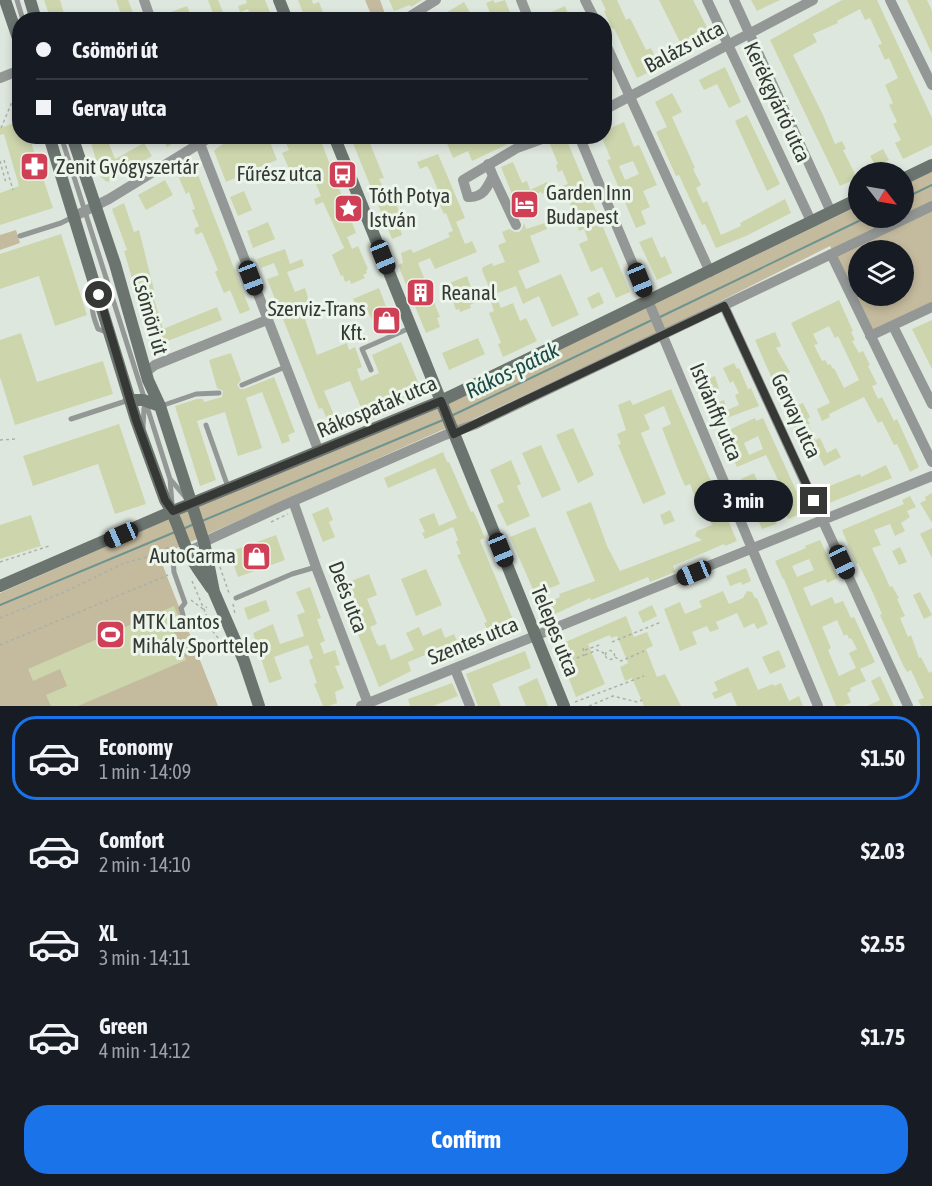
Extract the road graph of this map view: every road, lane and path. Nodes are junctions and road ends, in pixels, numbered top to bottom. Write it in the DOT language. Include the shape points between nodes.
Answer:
graph roads {
  1 [pos="5,0"];
  2 [pos="436,0"];
  3 [pos="707,0"];
  4 [pos="734,0"];
  5 [pos="813,0"];
  6 [pos="890,0"];
  7 [pos="417,12"];
  8 [pos="12,21"];
  9 [pos="750,34"];
  10 [pos="729,45"];
  11 [pos="612,57"];
  12 [pos="928,67"];
  13 [pos="932,85"];
  14 [pos="631,97"];
  15 [pos="12,102"];
  16 [pos="612,106"];
  17 [pos="1,128"];
  18 [pos="53,144"];
  19 [pos="63,144"];
  20 [pos="73,144"];
  21 [pos="192,144"];
  22 [pos="200,144"];
  23 [pos="337,144"];
  24 [pos="528,144"];
  25 [pos="582,144"];
  26 [pos="4,160"];
  27 [pos="0,161"];
  28 [pos="488,164"];
  29 [pos="932,165"];
  30 [pos="46,173"];
  31 [pos="914,173"];
  32 [pos="42,175"];
  33 [pos="493,176"];
  34 [pos="6,183"];
  35 [pos="13,190"];
  36 [pos="848,204"];
  37 [pos="932,206"];
  38 [pos="84,211"];
  39 [pos="831,212"];
  40 [pos="811,221"];
  41 [pos="516,225"];
  42 [pos="20,236"];
  43 [pos="831,254"];
  44 [pos="710,272"];
  45 [pos="648,300"];
  46 [pos="724,306"];
  47 [pos="932,308"];
  48 [pos="267,320"];
  49 [pos="894,326"];
  50 [pos="411,328"];
  51 [pos="662,335"];
  52 [pos="870,336"];
  53 [pos="285,367"];
  54 [pos="371,370"];
  55 [pos="146,372"];
  56 [pos="242,385"];
  57 [pos="219,393"];
  58 [pos="137,397"];
  59 [pos="932,404"];
  60 [pos="160,406"];
  61 [pos="443,406"];
  62 [pos="71,419"];
  63 [pos="206,424"];
  64 [pos="453,430"];
  65 [pos="142,436"];
  66 [pos="16,439"];
  67 [pos="0,440"];
  68 [pos="319,452"];
  69 [pos="932,462"];
  70 [pos="932,476"];
  71 [pos="170,479"];
  72 [pos="228,489"];
  73 [pos="295,506"];
  74 [pos="192,508"];
  75 [pos="173,511"];
  76 [pos="823,521"];
  77 [pos="268,524"];
  78 [pos="202,538"];
  79 [pos="49,546"];
  80 [pos="182,547"];
  81 [pos="753,549"];
  82 [pos="0,562"];
  83 [pos="220,566"];
  84 [pos="316,567"];
  85 [pos="192,568"];
  86 [pos="174,572"];
  87 [pos="0,586"];
  88 [pos="214,592"];
  89 [pos="236,597"];
  90 [pos="189,598"];
  91 [pos="205,608"];
  92 [pos="183,615"];
  93 [pos="0,618"];
  94 [pos="661,622"];
  95 [pos="231,634"];
  96 [pos="536,637"];
  97 [pos="612,642"];
  98 [pos="602,644"];
  99 [pos="0,645"];
  100 [pos="583,647"];
  101 [pos="585,651"];
  102 [pos="644,651"];
  103 [pos="230,652"];
  104 [pos="606,654"];
  105 [pos="584,655"];
  106 [pos="615,657"];
  107 [pos="455,669"];
  108 [pos="549,670"];
  109 [pos="644,676"];
  110 [pos="642,700"];
  111 [pos="366,705"];
  112 [pos="568,705"];
  113 [pos="259,706"];
  114 [pos="470,706"];
  115 [pos="589,706"];
  116 [pos="818,706"];
  117 [pos="908,706"];
  1 -- 8 [label="street"];
  2 -- 7 [label="street"];
  3 -- 10 [label="street, Kerékgyártó utca"];
  4 -- 9 [label="street, Kerékgyártó utca"];
  5 -- 9 [label="street, Balázs utca"];
  6 -- 12 [label="street"];
  9 -- 10 [label="street, Balázs utca"];
  9 -- 39 [label="street, Kerékgyártó utca"];
  10 -- 14 [label="street, Balázs utca"];
  10 -- 40 [label="street, Kerékgyártó utca"];
  11 -- 14 [label="street"];
  12 -- 13 [label="street"];
  14 -- 16 [label="street, Balázs utca"];
  14 -- 44 [label="street"];
  15 -- 17 [label="path"];
  18 -- 38 [label="street, Csömöri út"];
  19 -- 38 [label="lane, Csömöri út"];
  20 -- 38 [label="street, Csömöri út"];
  21 -- 38 [label="street"];
  22 -- 48 [label="street"];
  23 -- 50 [label="street, Telepes utca"];
  24 -- 28 [label="street"];
  25 -- 45 [label="street, Istvánffy utca"];
  26 -- 35 [label="path"];
  27 -- 34 [label="path"];
  28 -- 33 [label="street"];
  28 -- 33 [label="street" via="463,180 468,197 482,194"];
  29 -- 31 [label="street"];
  30 -- 32 [label="path"];
  33 -- 41 [label="street"];
  36 -- 39 [label="street, Rákospatak utca"];
  37 -- 43 [label="street"];
  38 -- 42 [label="lane"];
  38 -- 55 [label="street, Csömöri út" via="115,264"];
  38 -- 58 [label="lane, Csömöri út"];
  38 -- 58 [label="street, Csömöri út" via="99,295"];
  39 -- 40 [label="street, Rákospatak utca"];
  40 -- 44 [label="street, Rákospatak utca"];
  43 -- 46 [label="street"];
  43 -- 52 [label="street"];
  44 -- 45 [label="street, Rákospatak utca"];
  45 -- 51 [label="street, Istvánffy utca"];
  45 -- 61 [label="street, Rákospatak utca"];
  46 -- 51 [label="street"];
  46 -- 76 [label="street, Gervay utca"];
  47 -- 49 [label="street"];
  48 -- 53 [label="street"];
  48 -- 55 [label="street"];
  49 -- 52 [label="street"];
  49 -- 59 [label="street"];
  50 -- 54 [label="lane" via="362,349"];
  50 -- 61 [label="street, Telepes utca"];
  51 -- 64 [label="street"];
  51 -- 81 [label="street, Istvánffy utca"];
  52 -- 69 [label="street"];
  53 -- 56 [label="lane"];
  53 -- 68 [label="street"];
  55 -- 58 [label="street, Csömöri út"];
  57 -- 60 [label="lane" via="196,394"];
  58 -- 60 [label="street, Csömöri út"];
  58 -- 62 [label="lane"];
  58 -- 65 [label="lane, Csömöri út"];
  58 -- 65 [label="street, Csömöri út" via="136,420"];
  58 -- 71 [label="lane, Csömöri út"];
  60 -- 74 [label="street, Csömöri út"];
  61 -- 64 [label="street, Telepes utca"];
  61 -- 68 [label="street, Rákospatak utca"];
  63 -- 72 [label="lane"];
  64 -- 73 [label="street"];
  64 -- 96 [label="street, Telepes utca"];
  65 -- 75 [label="street, Csömöri út" via="165,500"];
  66 -- 67 [label="path"];
  68 -- 72 [label="street, Rákospatak utca"];
  70 -- 76 [label="street, Szentes utca"];
  71 -- 74 [label="lane, Csömöri út"];
  71 -- 75 [label="lane, Csömöri út"];
  72 -- 74 [label="street, Rákospatak utca"];
  73 -- 77 [label="path"];
  73 -- 78 [label="street"];
  73 -- 84 [label="street, Deés utca"];
  74 -- 75 [label="street, Rákospatak utca"];
  74 -- 78 [label="street, Csömöri út"];
  75 -- 80 [label="street, Csömöri út"];
  75 -- 87 [label="street, Rákospatak utca"];
  76 -- 81 [label="street, Szentes utca"];
  76 -- 117 [label="street, Gervay utca"];
  78 -- 80 [label="lane"];
  78 -- 88 [label="street, Csömöri út"];
  79 -- 82 [label="path"];
  80 -- 85 [label="street, Csömöri út"];
  80 -- 86 [label="lane" via="175,556"];
  80 -- 93 [label="path" via="124,563"];
  81 -- 96 [label="street, Szentes utca"];
  81 -- 116 [label="street, Istvánffy utca"];
  83 -- 95 [label="path" via="236,616"];
  84 -- 89 [label="lane"];
  84 -- 111 [label="street, Deés utca"];
  85 -- 88 [label="street, Csömöri út"];
  85 -- 91 [label="path"];
  86 -- 92 [label="lane" via="185,603 181,608"];
  86 -- 99 [label="path"];
  88 -- 95 [label="street, Csömöri út"];
  90 -- 91 [label="path"];
  91 -- 103 [label="path" via="214,633"];
  94 -- 97 [label="path"];
  95 -- 113 [label="street, Csömöri út"];
  96 -- 107 [label="street, Szentes utca"];
  96 -- 108 [label="street, Telepes utca"];
  98 -- 101 [label="path"];
  100 -- 101 [label="path"];
  101 -- 105 [label="path"];
  102 -- 106 [label="path" via="621,661"];
  104 -- 105 [label="path" via="597,650"];
  104 -- 106 [label="path" via="611,651"];
  104 -- 106 [label="path" via="609,660"];
  105 -- 108 [label="path"];
  107 -- 111 [label="street, Szentes utca"];
  107 -- 114 [label="street"];
  108 -- 112 [label="street, Telepes utca"];
  109 -- 112 [label="path"];
  110 -- 115 [label="path" via="612,696"];
}
